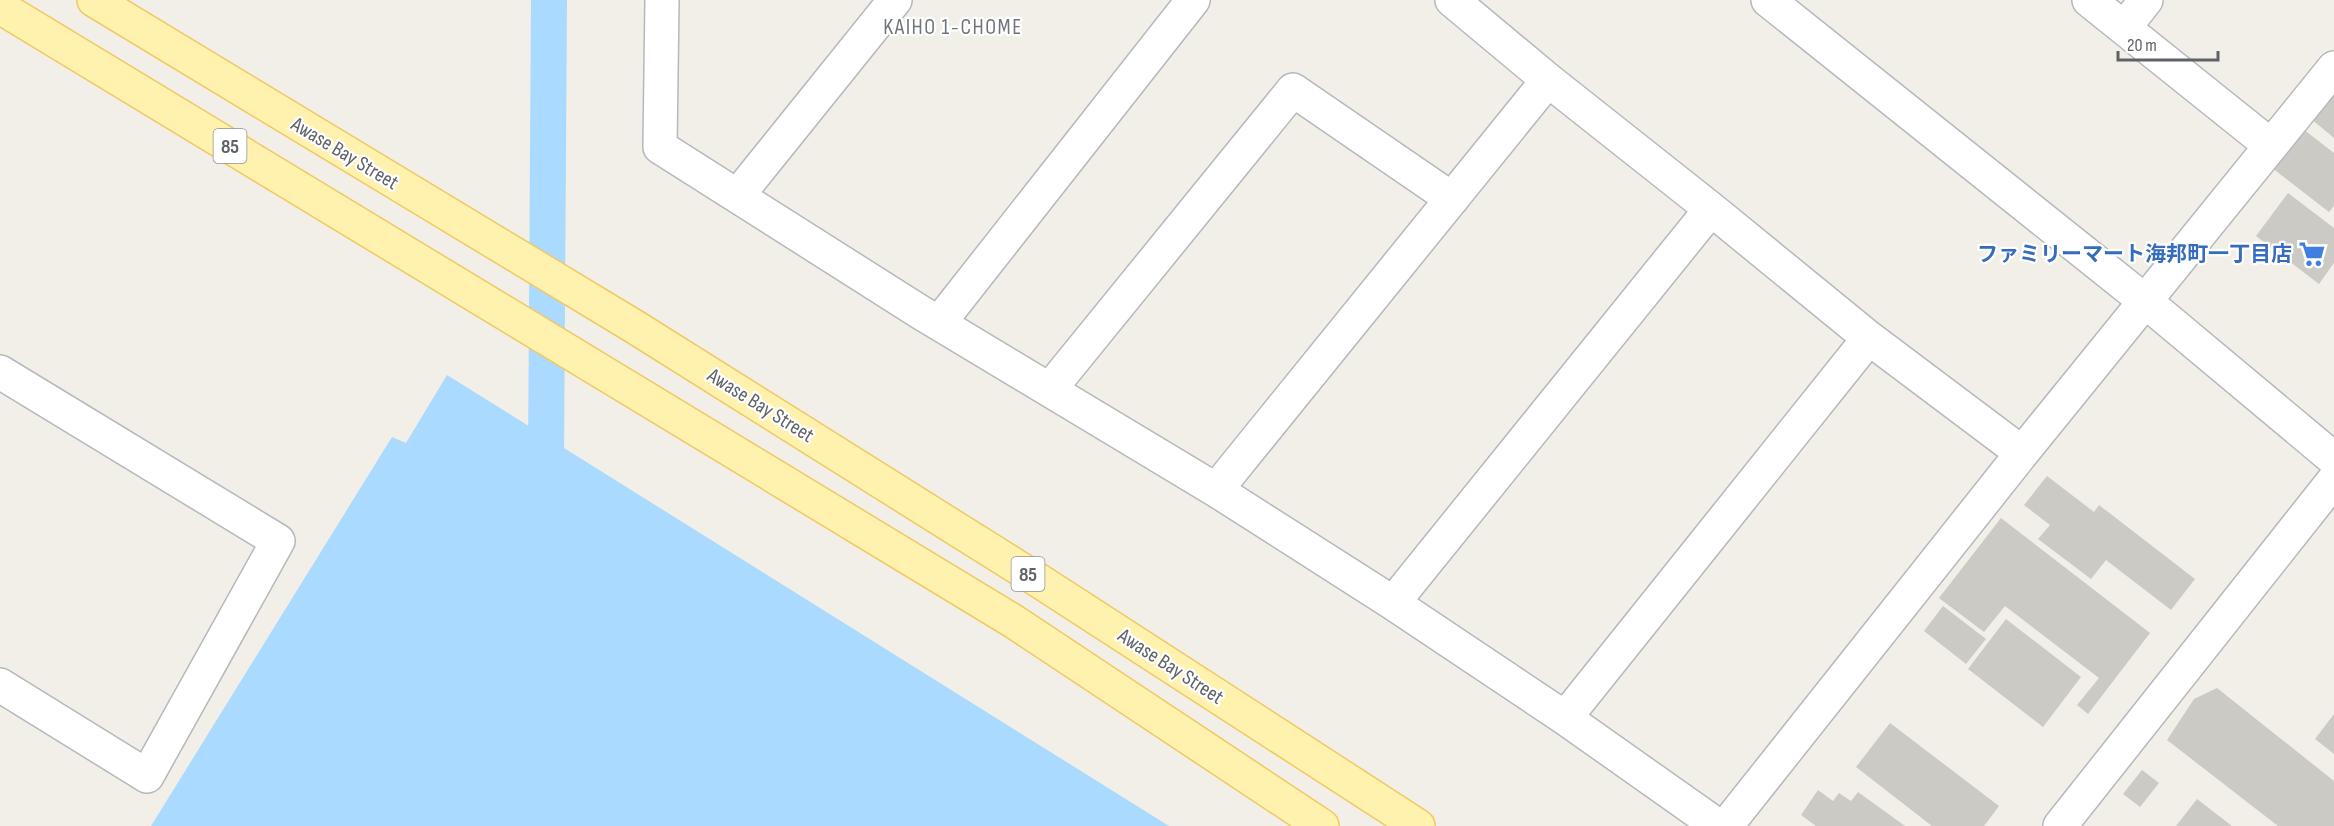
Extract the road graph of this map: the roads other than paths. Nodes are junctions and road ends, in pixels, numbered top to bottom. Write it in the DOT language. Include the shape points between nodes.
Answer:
graph roads {
  1 [pos="94,0"];
  2 [pos="662,0"];
  3 [pos="895,0"];
  4 [pos="1193,0"];
  5 [pos="1452,0"];
  6 [pos="1768,0"];
  7 [pos="2089,0"];
  8 [pos="2146,0"];
  9 [pos="0,7"];
  10 [pos="2124,28"];
  11 [pos="2334,68"];
  12 [pos="1548,80"];
  13 [pos="2270,145"];
  14 [pos="738,195"];
  15 [pos="1452,199"];
  16 [pos="1711,208"];
  17 [pos="2145,301"];
  18 [pos="939,323"];
  19 [pos="1869,338"];
  20 [pos="0,372"];
  21 [pos="1050,389"];
  22 [pos="2022,453"];
  23 [pos="2334,459"];
  24 [pos="2334,480"];
  25 [pos="1216,489"];
  26 [pos="1393,603"];
  27 [pos="0,685"];
  28 [pos="1565,718"];
  29 [pos="1322,826"];
  30 [pos="1418,826"];
  31 [pos="1718,826"];
  32 [pos="1726,826"];
  33 [pos="2060,826"];
  1 -- 30 [label="main road, Awase Bay Street / 85" via="636,327"];
  2 -- 14 [label="street" via="660,147"];
  3 -- 14 [label="street"];
  4 -- 18 [label="street"];
  5 -- 12 [label="street"];
  6 -- 17 [label="street"];
  7 -- 10 [label="street"];
  8 -- 10 [label="street"];
  9 -- 29 [label="main road, 85" via="1013,621"];
  10 -- 13 [label="street"];
  11 -- 13 [label="street"];
  12 -- 15 [label="street"];
  12 -- 16 [label="street"];
  13 -- 17 [label="street"];
  14 -- 18 [label="street"];
  15 -- 21 [label="street" via="1293,90"];
  15 -- 25 [label="street"];
  16 -- 19 [label="street"];
  16 -- 26 [label="street"];
  17 -- 22 [label="street"];
  17 -- 23 [label="street"];
  18 -- 21 [label="street"];
  19 -- 22 [label="street"];
  19 -- 28 [label="street"];
  20 -- 27 [label="street" via="278,541 147,776"];
  21 -- 25 [label="street"];
  22 -- 32 [label="street"];
  24 -- 33 [label="street"];
  25 -- 26 [label="street"];
  26 -- 28 [label="street"];
  28 -- 31 [label="street"];
}
